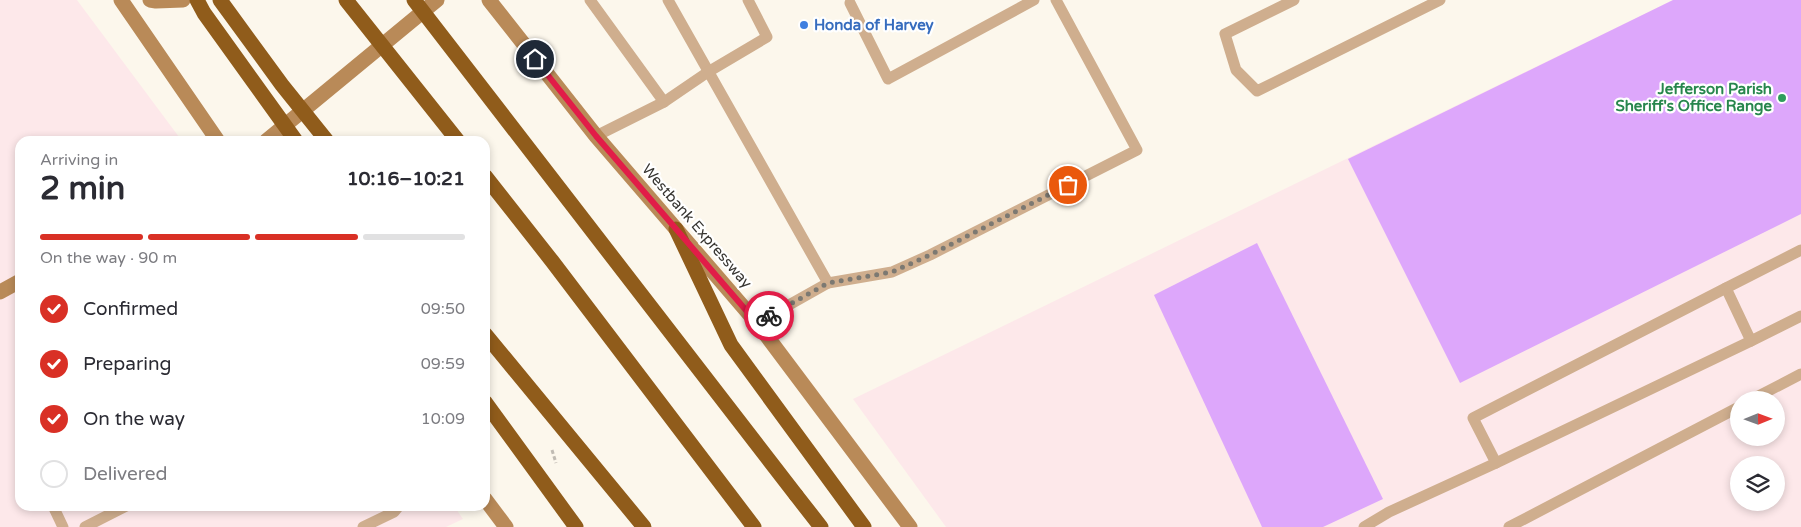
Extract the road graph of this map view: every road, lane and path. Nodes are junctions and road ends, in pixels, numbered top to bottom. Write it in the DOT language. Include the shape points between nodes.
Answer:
graph roads {
  1 [pos="121,0"];
  2 [pos="150,0"];
  3 [pos="182,0"];
  4 [pos="197,0"];
  5 [pos="220,0"];
  6 [pos="346,0"];
  7 [pos="414,0"];
  8 [pos="437,0"];
  9 [pos="489,0"];
  10 [pos="590,0"];
  11 [pos="668,0"];
  12 [pos="748,0"];
  13 [pos="1034,0"];
  14 [pos="1056,0"];
  15 [pos="1294,0"];
  16 [pos="1440,0"];
  17 [pos="851,1"];
  18 [pos="708,72"];
  19 [pos="664,102"];
  20 [pos="215,136"];
  21 [pos="272,136"];
  22 [pos="292,136"];
  23 [pos="324,136"];
  24 [pos="454,136"];
  25 [pos="596,136"];
  26 [pos="490,182"];
  27 [pos="676,229"];
  28 [pos="1801,250"];
  29 [pos="828,283"];
  30 [pos="15,284"];
  31 [pos="1726,288"];
  32 [pos="0,292"];
  33 [pos="1801,316"];
  34 [pos="757,323"];
  35 [pos="490,340"];
  36 [pos="1751,341"];
  37 [pos="1801,374"];
  38 [pos="1768,391"];
  39 [pos="490,409"];
  40 [pos="1730,411"];
  41 [pos="1496,463"];
  42 [pos="490,506"];
  43 [pos="55,511"];
  44 [pos="116,511"];
  45 [pos="390,511"];
  46 [pos="63,527"];
  47 [pos="86,527"];
  48 [pos="363,527"];
  49 [pos="506,527"];
  50 [pos="576,527"];
  51 [pos="644,527"];
  52 [pos="754,527"];
  53 [pos="821,527"];
  54 [pos="864,527"];
  55 [pos="910,527"];
  56 [pos="1364,527"];
  57 [pos="1509,527"];
  1 -- 20 [label="main road"];
  2 -- 3 [label="main road"];
  4 -- 22 [label="highway, bridge"];
  5 -- 23 [label="highway, bridge"];
  6 -- 24 [label="highway, bridge"];
  7 -- 53 [label="highway, bridge"];
  8 -- 21 [label="main road"];
  9 -- 25 [label="main road, Westbank Expressway"];
  10 -- 19 [label="lane"];
  11 -- 18 [label="lane"];
  12 -- 18 [label="lane" via="766,37"];
  13 -- 17 [label="lane" via="888,79"];
  14 -- 29 [label="lane" via="1137,150 892,272"];
  15 -- 16 [label="lane" via="1225,34 1236,70 1257,90"];
  18 -- 19 [label="lane"];
  18 -- 29 [label="lane"];
  19 -- 25 [label="lane"];
  25 -- 27 [label="main road, Westbank Expressway"];
  26 -- 52 [label="highway"];
  27 -- 34 [label="main road, Westbank Expressway"];
  27 -- 54 [label="highway" via="731,345"];
  28 -- 31 [label="lane"];
  29 -- 34 [label="lane"];
  30 -- 32 [label="main road"];
  31 -- 36 [label="lane"];
  31 -- 41 [label="lane" via="1473,418"];
  33 -- 36 [label="lane"];
  34 -- 55 [label="main road, Westbank Expressway"];
  35 -- 51 [label="highway, bridge"];
  36 -- 41 [label="lane"];
  37 -- 38 [label="lane"];
  39 -- 50 [label="highway"];
  40 -- 57 [label="lane"];
  41 -- 56 [label="lane" via="1389,512"];
  42 -- 49 [label="main road"];
  43 -- 46 [label="lane"];
  44 -- 47 [label="lane"];
  45 -- 48 [label="lane"];
}
